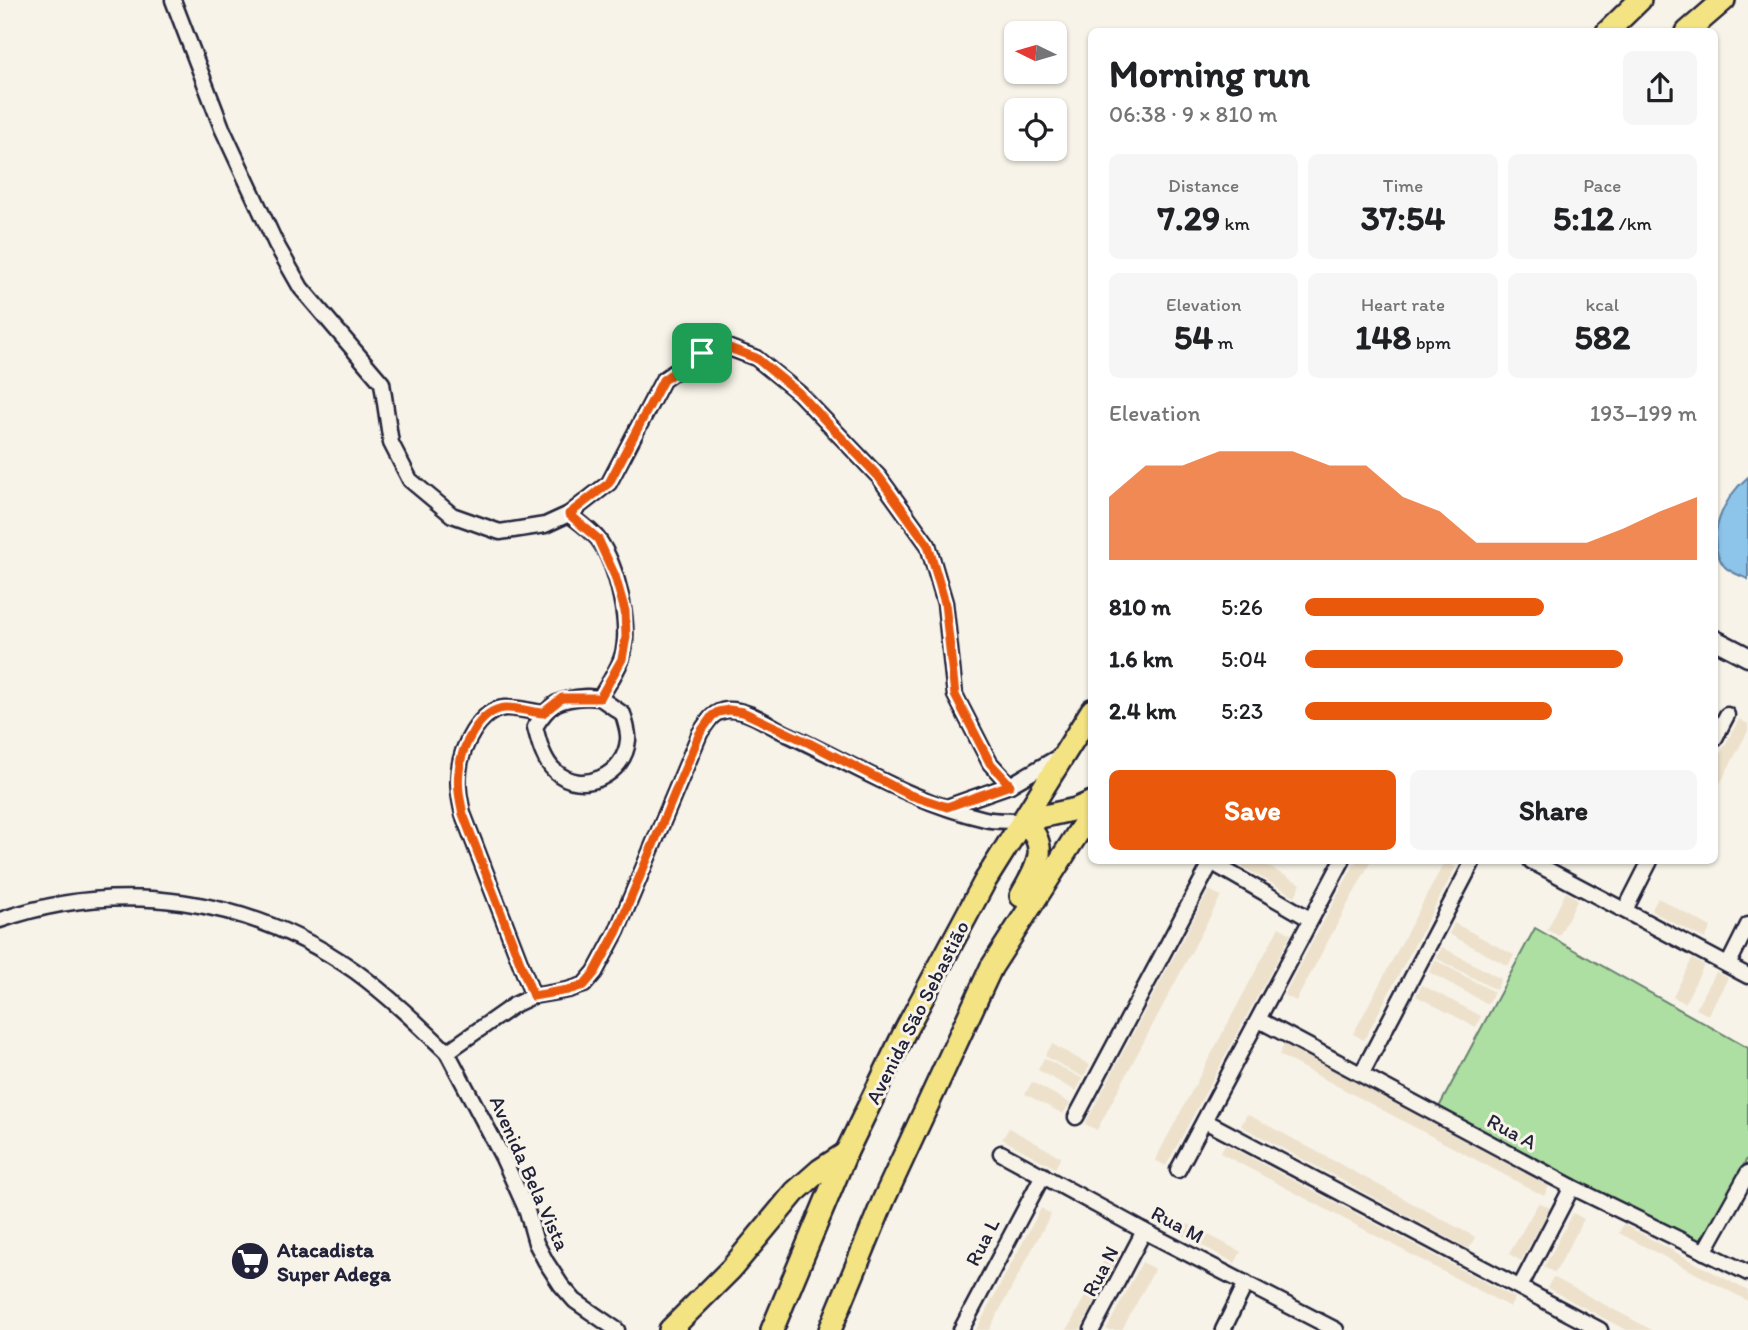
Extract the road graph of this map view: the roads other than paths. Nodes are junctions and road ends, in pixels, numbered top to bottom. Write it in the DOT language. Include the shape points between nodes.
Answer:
graph roads {
  1 [pos="173,0"];
  2 [pos="1640,0"];
  3 [pos="1724,0"];
  4 [pos="1611,28"];
  5 [pos="1692,28"];
  6 [pos="569,514"];
  7 [pos="1718,642"];
  8 [pos="1748,657"];
  9 [pos="600,698"];
  10 [pos="543,713"];
  11 [pos="1727,715"];
  12 [pos="1088,716"];
  13 [pos="1718,732"];
  14 [pos="1063,754"];
  15 [pos="1010,785"];
  16 [pos="1088,804"];
  17 [pos="947,807"];
  18 [pos="1088,817"];
  19 [pos="1022,821"];
  20 [pos="1211,864"];
  21 [pos="1215,864"];
  22 [pos="1340,864"];
  23 [pos="1471,864"];
  24 [pos="1537,864"];
  25 [pos="1648,864"];
  26 [pos="1625,909"];
  27 [pos="1310,919"];
  28 [pos="0,920"];
  29 [pos="1748,925"];
  30 [pos="1728,965"];
  31 [pos="990,968"];
  32 [pos="1748,976"];
  33 [pos="533,996"];
  34 [pos="1259,1020"];
  35 [pos="447,1052"];
  36 [pos="1362,1073"];
  37 [pos="1076,1117"];
  38 [pos="1205,1121"];
  39 [pos="846,1153"];
  40 [pos="1002,1153"];
  41 [pos="1178,1170"];
  42 [pos="1748,1173"];
  43 [pos="1043,1175"];
  44 [pos="1572,1187"];
  45 [pos="1144,1231"];
  46 [pos="1704,1252"];
  47 [pos="1748,1273"];
  48 [pos="1246,1283"];
  49 [pos="1520,1287"];
  50 [pos="617,1330"];
  51 [pos="670,1330"];
  52 [pos="772,1330"];
  53 [pos="830,1330"];
  54 [pos="961,1330"];
  55 [pos="1092,1330"];
  56 [pos="1223,1330"];
  57 [pos="1336,1330"];
  58 [pos="1600,1330"];
  1 -- 6 [label="street" via="222,128 276,244 301,288 382,383 391,443 410,480 452,515 500,532 544,525"];
  2 -- 4 [label="main road"];
  3 -- 5 [label="main road"];
  6 -- 9 [label="street" via="598,539 625,611 622,659"];
  6 -- 15 [label="street" via="609,483 663,380 702,353 724,346 756,358 799,393 879,477 928,545 945,603 955,695 990,763"];
  7 -- 8 [label="street"];
  9 -- 10 [label="street" via="562,698"];
  9 -- 10 [label="street" via="623,714 629,739 621,763 607,776 589,781 568,780 553,770 535,727"];
  10 -- 33 [label="street" via="504,708 489,714 465,748 459,769 463,814"];
  11 -- 13 [label="street"];
  12 -- 14 [label="main road, Avenida São Sebastião"];
  14 -- 15 [label="street"];
  14 -- 19 [label="main road, Avenida São Sebastião"];
  15 -- 17 [label="street"];
  16 -- 19 [label="main road"];
  17 -- 19 [label="street" via="987,820"];
  17 -- 33 [label="street" via="910,795 743,712 718,712 700,733 617,931 595,972 584,985"];
  18 -- 31 [label="main road"];
  19 -- 31 [label="main road" via="1038,836 1038,862"];
  19 -- 39 [label="main road, Avenida São Sebastião" via="906,1029"];
  20 -- 37 [label="street"];
  21 -- 27 [label="street"];
  22 -- 27 [label="street"];
  23 -- 36 [label="street"];
  24 -- 26 [label="street"];
  25 -- 26 [label="street"];
  26 -- 30 [label="street"];
  27 -- 34 [label="street"];
  28 -- 35 [label="street, Avenida Bela Vista" via="98,898 195,904 243,915 297,937 355,971"];
  29 -- 30 [label="street"];
  30 -- 32 [label="street"];
  31 -- 53 [label="main road" via="884,1199"];
  33 -- 35 [label="street"];
  34 -- 36 [label="street, Rua A"];
  34 -- 38 [label="street"];
  35 -- 50 [label="street, Avenida Bela Vista" via="503,1158 546,1262 575,1301"];
  36 -- 44 [label="street, Rua A"];
  38 -- 41 [label="street"];
  38 -- 49 [label="street"];
  39 -- 51 [label="main road" via="795,1192 731,1269"];
  39 -- 52 [label="main road, Avenida São Sebastião"];
  40 -- 43 [label="street, Rua M"];
  42 -- 46 [label="street"];
  43 -- 45 [label="street, Rua M"];
  43 -- 54 [label="street, Rua L"];
  44 -- 46 [label="street, Rua A"];
  44 -- 49 [label="street"];
  45 -- 48 [label="street, Rua M"];
  45 -- 55 [label="street, Rua N"];
  46 -- 47 [label="street, Rua A"];
  48 -- 56 [label="street"];
  48 -- 57 [label="street, Rua M"];
  49 -- 58 [label="street"];
}
